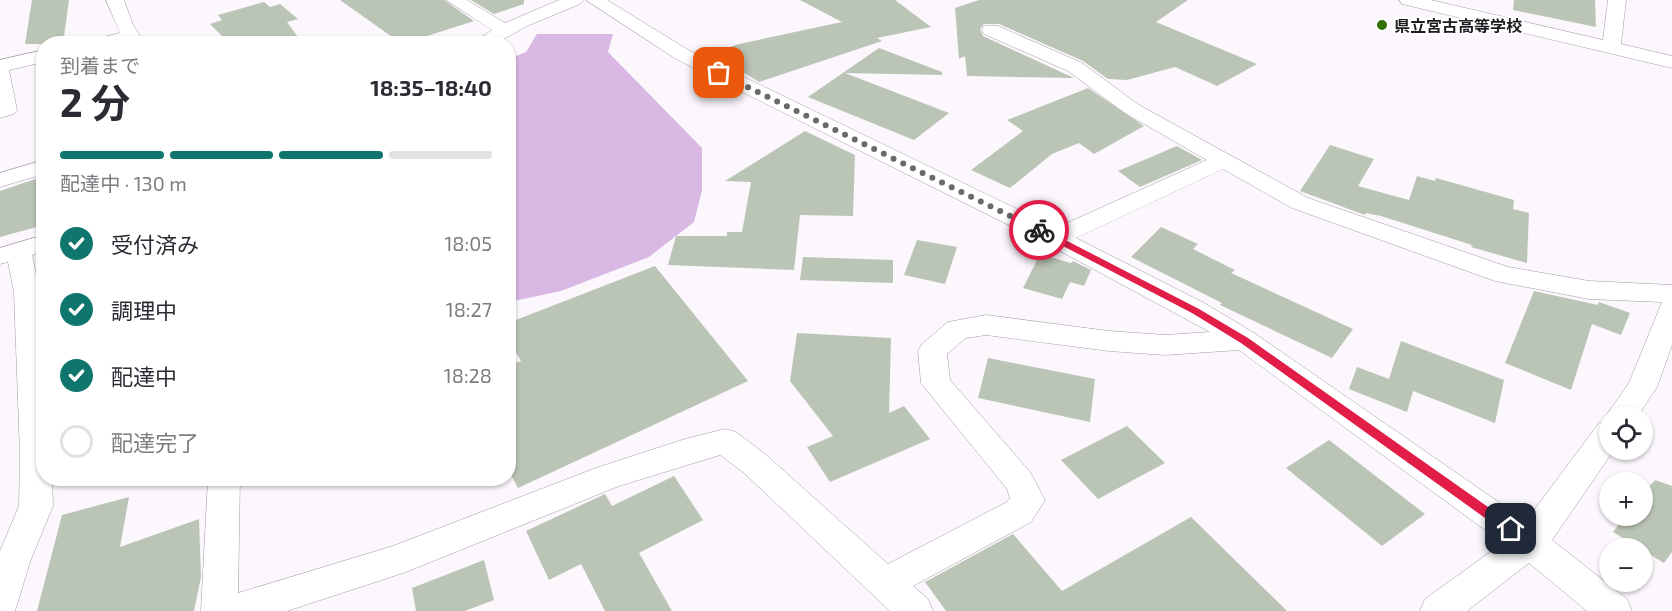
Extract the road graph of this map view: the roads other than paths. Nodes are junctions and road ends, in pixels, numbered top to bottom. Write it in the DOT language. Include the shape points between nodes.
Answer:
graph roads {
  1 [pos="115,0"];
  2 [pos="455,0"];
  3 [pos="574,0"];
  4 [pos="595,0"];
  5 [pos="1408,0"];
  6 [pos="1617,0"];
  7 [pos="504,30"];
  8 [pos="991,30"];
  9 [pos="131,36"];
  10 [pos="494,36"];
  11 [pos="1611,47"];
  12 [pos="36,58"];
  13 [pos="1672,62"];
  14 [pos="0,66"];
  15 [pos="0,71"];
  16 [pos="0,112"];
  17 [pos="1223,161"];
  18 [pos="36,169"];
  19 [pos="0,180"];
  20 [pos="1056,238"];
  21 [pos="21,250"];
  22 [pos="1672,294"];
  23 [pos="1672,308"];
  24 [pos="1244,340"];
  25 [pos="1628,406"];
  26 [pos="1599,447"];
  27 [pos="224,486"];
  28 [pos="1530,543"];
  29 [pos="886,583"];
  30 [pos="0,603"];
  31 [pos="219,611"];
  32 [pos="232,611"];
  33 [pos="915,611"];
  34 [pos="1438,611"];
  35 [pos="1614,611"];
  1 -- 9 [label="street"];
  2 -- 7 [label="street"];
  3 -- 7 [label="street"];
  4 -- 20 [label="street" via="683,56"];
  5 -- 11 [label="street"];
  6 -- 11 [label="street"];
  7 -- 10 [label="street"];
  8 -- 17 [label="street" via="1075,67 1132,109"];
  11 -- 13 [label="street"];
  12 -- 14 [label="street"];
  15 -- 16 [label="street" via="7,110"];
  17 -- 20 [label="street"];
  17 -- 22 [label="street" via="1300,203 1504,275 1589,290"];
  18 -- 19 [label="street"];
  20 -- 24 [label="street"];
  21 -- 30 [label="street" via="27,292 36,506"];
  23 -- 25 [label="street" via="1642,387"];
  24 -- 28 [label="street"];
  24 -- 29 [label="street" via="1165,345 986,325 957,329 932,351 936,383 1019,481 1028,500 1019,512"];
  26 -- 28 [label="street"];
  27 -- 31 [label="street"];
  28 -- 34 [label="street"];
  28 -- 35 [label="street"];
  29 -- 32 [label="street" via="725,441 686,450 415,554"];
  29 -- 33 [label="street"];
}
